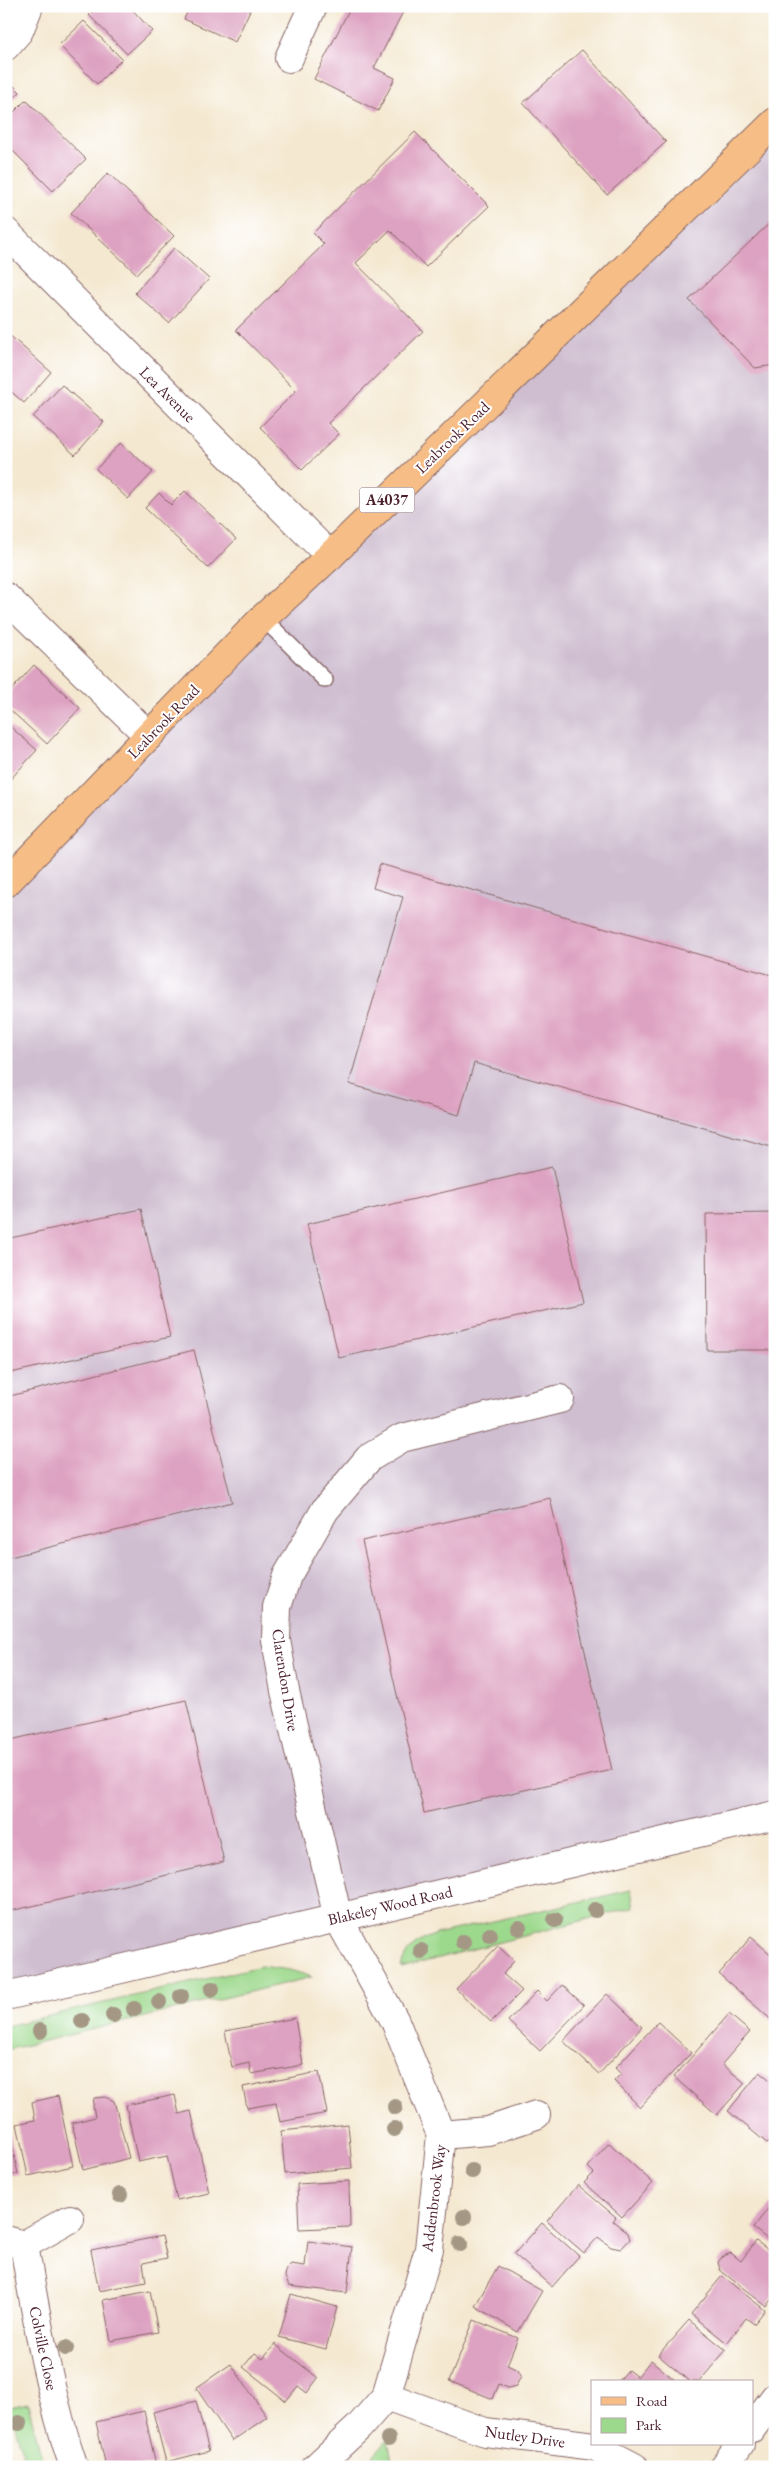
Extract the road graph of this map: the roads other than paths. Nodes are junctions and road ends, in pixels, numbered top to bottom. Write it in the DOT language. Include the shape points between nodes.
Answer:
graph roads {
  1 [pos="28,6"];
  2 [pos="314,6"];
  3 [pos="6,46"];
  4 [pos="289,58"];
  5 [pos="775,122"];
  6 [pos="6,232"];
  7 [pos="330,556"];
  8 [pos="6,597"];
  9 [pos="263,618"];
  10 [pos="325,680"];
  11 [pos="149,736"];
  12 [pos="6,883"];
  13 [pos="560,1399"];
  14 [pos="775,1815"];
  15 [pos="338,1918"];
  16 [pos="6,1996"];
  17 [pos="536,2115"];
  18 [pos="441,2136"];
  19 [pos="70,2219"];
  20 [pos="15,2242"];
  21 [pos="386,2396"];
  22 [pos="775,2396"];
  23 [pos="754,2425"];
  24 [pos="591,2446"];
  25 [pos="594,2446"];
  26 [pos="739,2446"];
  27 [pos="74,2467"];
  28 [pos="316,2467"];
  29 [pos="634,2467"];
  30 [pos="724,2467"];
  1 -- 3 [label="street" via="19,31"];
  2 -- 4 [label="street"];
  5 -- 7 [label="main road, Leabrook Road / A4037"];
  6 -- 7 [label="street, Lea Avenue"];
  7 -- 9 [label="main road, Leabrook Road / A4037"];
  8 -- 11 [label="street"];
  9 -- 10 [label="lane"];
  9 -- 11 [label="main road, Leabrook Road / A4037"];
  11 -- 12 [label="main road, Leabrook Road / A4037"];
  13 -- 15 [label="street, Clarendon Drive" via="402,1438 369,1458 325,1510 287,1576 277,1607 276,1640"];
  14 -- 15 [label="street, Blakeley Wood Road"];
  15 -- 16 [label="street, Blakeley Wood Road"];
  15 -- 18 [label="street, Addenbrook Way" via="395,2021"];
  17 -- 18 [label="street" via="488,2131"];
  18 -- 21 [label="street, Addenbrook Way" via="429,2249"];
  19 -- 20 [label="street"];
  20 -- 27 [label="street, Colville Close"];
  21 -- 24 [label="street, Nutley Drive" via="485,2432"];
  21 -- 28 [label="street, Addenbrook Way" via="359,2427"];
  22 -- 23 [label="street"];
  25 -- 29 [label="street, Nutley Drive"];
  26 -- 30 [label="street"];
}
